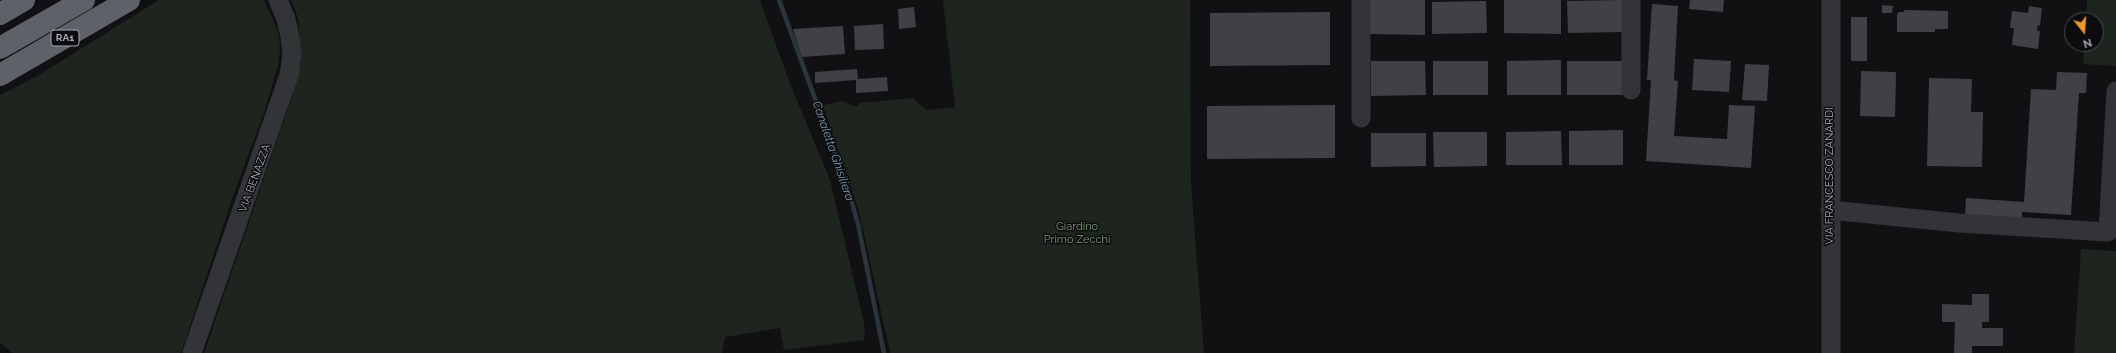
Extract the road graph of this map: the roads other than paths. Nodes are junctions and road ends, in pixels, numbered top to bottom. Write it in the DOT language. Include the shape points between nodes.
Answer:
graph roads {
  1 [pos="24,0"];
  2 [pos="84,0"];
  3 [pos="129,0"];
  4 [pos="278,0"];
  5 [pos="1361,0"];
  6 [pos="1631,0"];
  7 [pos="1831,0"];
  8 [pos="0,14"];
  9 [pos="0,48"];
  10 [pos="0,75"];
  11 [pos="1631,90"];
  12 [pos="2116,90"];
  13 [pos="1361,118"];
  14 [pos="1830,210"];
  15 [pos="2112,232"];
  16 [pos="192,353"];
  17 [pos="1830,353"];
  1 -- 8 [label="highway"];
  2 -- 9 [label="highway"];
  3 -- 10 [label="highway, RA1"];
  4 -- 16 [label="street, VIA BENAZZA" via="290,37 292,54 289,75"];
  5 -- 13 [label="street"];
  6 -- 11 [label="street"];
  7 -- 14 [label="street, VIA FRANCESCO ZANARDI"];
  12 -- 15 [label="street"];
  14 -- 15 [label="street" via="1959,223"];
  14 -- 17 [label="street, VIA FRANCESCO ZANARDI"];
}
